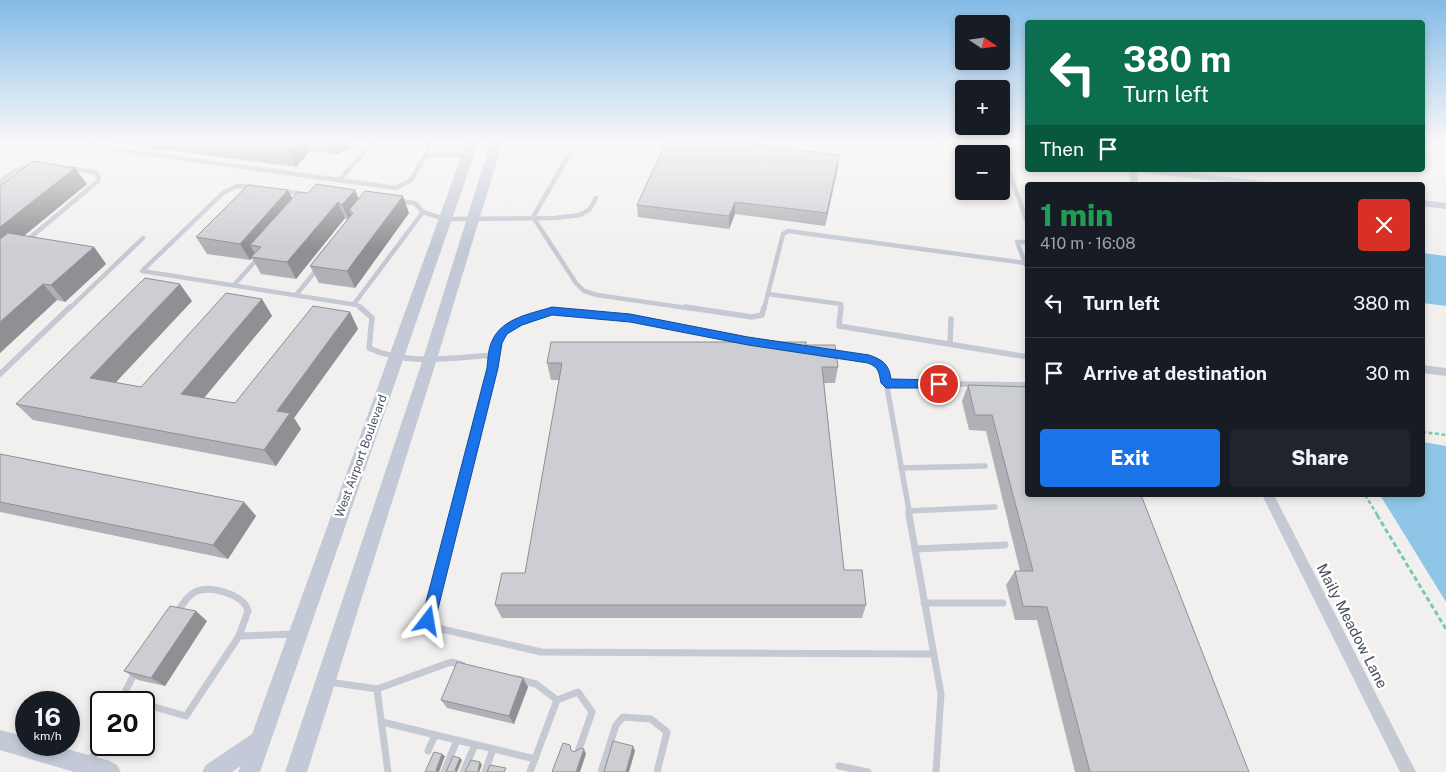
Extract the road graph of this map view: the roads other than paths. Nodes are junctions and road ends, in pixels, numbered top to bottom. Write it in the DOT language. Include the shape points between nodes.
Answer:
graph roads {
  1 [pos="99,177"];
  2 [pos="318,177"];
  3 [pos="343,177"];
  4 [pos="415,177"];
  5 [pos="460,177"];
  6 [pos="486,177"];
  7 [pos="556,177"];
  8 [pos="1011,177"];
  9 [pos="1205,177"];
  10 [pos="340,180"];
  11 [pos="1247,182"];
  12 [pos="261,188"];
  13 [pos="280,191"];
  14 [pos="309,195"];
  15 [pos="596,198"];
  16 [pos="391,200"];
  17 [pos="1425,203"];
  18 [pos="1446,206"];
  19 [pos="423,212"];
  20 [pos="533,216"];
  21 [pos="1025,216"];
  22 [pos="474,217"];
  23 [pos="445,218"];
  24 [pos="143,238"];
  25 [pos="1025,242"];
  26 [pos="22,244"];
  27 [pos="265,250"];
  28 [pos="1025,264"];
  29 [pos="320,265"];
  30 [pos="234,286"];
  31 [pos="768,294"];
  32 [pos="296,295"];
  33 [pos="354,304"];
  34 [pos="951,319"];
  35 [pos="767,344"];
  36 [pos="950,344"];
  37 [pos="823,352"];
  38 [pos="494,355"];
  39 [pos="1025,356"];
  40 [pos="396,357"];
  41 [pos="430,359"];
  42 [pos="1425,369"];
  43 [pos="1446,372"];
  44 [pos="0,374"];
  45 [pos="886,383"];
  46 [pos="1025,385"];
  47 [pos="985,466"];
  48 [pos="901,468"];
  49 [pos="1269,497"];
  50 [pos="995,507"];
  51 [pos="908,511"];
  52 [pos="1005,545"];
  53 [pos="915,549"];
  54 [pos="924,603"];
  55 [pos="1003,603"];
  56 [pos="169,624"];
  57 [pos="298,634"];
  58 [pos="239,636"];
  59 [pos="933,654"];
  60 [pos="141,663"];
  61 [pos="470,667"];
  62 [pos="508,676"];
  63 [pos="325,682"];
  64 [pos="377,689"];
  65 [pos="126,691"];
  66 [pos="557,700"];
  67 [pos="155,707"];
  68 [pos="382,722"];
  69 [pos="435,735"];
  70 [pos="0,740"];
  71 [pos="457,740"];
  72 [pos="260,741"];
  73 [pos="475,745"];
  74 [pos="493,749"];
  75 [pos="428,751"];
  76 [pos="578,752"];
  77 [pos="93,756"];
  78 [pos="535,759"];
  79 [pos="86,766"];
  80 [pos="839,766"];
  81 [pos="110,772"];
  82 [pos="213,772"];
  83 [pos="249,772"];
  84 [pos="296,772"];
  85 [pos="388,772"];
  86 [pos="444,772"];
  87 [pos="463,772"];
  88 [pos="484,772"];
  89 [pos="530,772"];
  90 [pos="601,772"];
  91 [pos="657,772"];
  92 [pos="868,772"];
  93 [pos="936,772"];
  94 [pos="1408,772"];
  1 -- 26 [label="lane"];
  2 -- 10 [label="lane"];
  3 -- 10 [label="lane"];
  4 -- 10 [label="lane" via="404,187 396,188"];
  5 -- 23 [label="main road, West Airport Boulevard"];
  6 -- 22 [label="main road"];
  7 -- 20 [label="lane"];
  8 -- 21 [label="lane"];
  9 -- 11 [label="street"];
  12 -- 30 [label="lane" via="237,186 223,193 142,271"];
  13 -- 14 [label="lane"];
  15 -- 20 [label="lane" via="590,209 580,215"];
  16 -- 19 [label="lane" via="415,203"];
  17 -- 18 [label="street"];
  19 -- 23 [label="lane"];
  19 -- 33 [label="lane"];
  20 -- 22 [label="lane"];
  20 -- 31 [label="lane" via="584,291 752,318 762,316"];
  22 -- 23 [label="lane"];
  22 -- 41 [label="main road"];
  23 -- 40 [label="main road, West Airport Boulevard"];
  24 -- 44 [label="lane"];
  25 -- 28 [label="lane" via="1017,242"];
  27 -- 30 [label="lane"];
  28 -- 31 [label="lane" via="788,231 784,234"];
  29 -- 32 [label="lane"];
  30 -- 32 [label="lane"];
  31 -- 36 [label="lane" via="841,304 839,326"];
  32 -- 33 [label="lane"];
  33 -- 40 [label="lane" via="372,318 369,348 378,354"];
  34 -- 36 [label="lane"];
  35 -- 38 [label="lane" via="630,318 552,311 518,322 503,331"];
  36 -- 39 [label="lane"];
  37 -- 45 [label="lane" via="878,363 884,370"];
  38 -- 41 [label="lane"];
  38 -- 59 [label="lane" via="428,621 433,627 541,652"];
  40 -- 41 [label="lane"];
  40 -- 57 [label="main road, West Airport Boulevard"];
  41 -- 63 [label="main road"];
  42 -- 43 [label="street"];
  45 -- 46 [label="lane"];
  45 -- 48 [label="lane"];
  47 -- 48 [label="lane"];
  48 -- 51 [label="lane"];
  49 -- 94 [label="street, Maily Meadow Lane"];
  50 -- 51 [label="lane"];
  51 -- 53 [label="lane"];
  52 -- 53 [label="lane"];
  53 -- 54 [label="lane"];
  54 -- 55 [label="lane"];
  54 -- 59 [label="lane"];
  56 -- 58 [label="lane" via="191,594 204,590 234,596 244,602 248,615"];
  57 -- 58 [label="lane"];
  57 -- 72 [label="main road, West Airport Boulevard"];
  58 -- 67 [label="lane" via="186,716"];
  59 -- 93 [label="lane" via="941,694"];
  60 -- 65 [label="lane"];
  61 -- 64 [label="lane" via="451,662"];
  62 -- 66 [label="lane" via="536,684"];
  63 -- 64 [label="lane"];
  63 -- 84 [label="main road"];
  64 -- 68 [label="lane"];
  66 -- 76 [label="lane" via="578,692 592,712"];
  66 -- 78 [label="lane"];
  68 -- 69 [label="lane"];
  68 -- 85 [label="lane"];
  69 -- 71 [label="lane"];
  69 -- 75 [label="lane"];
  70 -- 79 [label="main road"];
  71 -- 73 [label="lane"];
  71 -- 86 [label="lane"];
  72 -- 82 [label="main road"];
  72 -- 83 [label="main road, West Airport Boulevard"];
  73 -- 74 [label="lane"];
  73 -- 87 [label="lane"];
  74 -- 78 [label="lane"];
  74 -- 88 [label="lane"];
  77 -- 79 [label="lane"];
  78 -- 89 [label="lane"];
  79 -- 81 [label="main road"];
  80 -- 92 [label="lane"];
  90 -- 91 [label="lane" via="616,725 623,717 651,720 667,732"];
}
